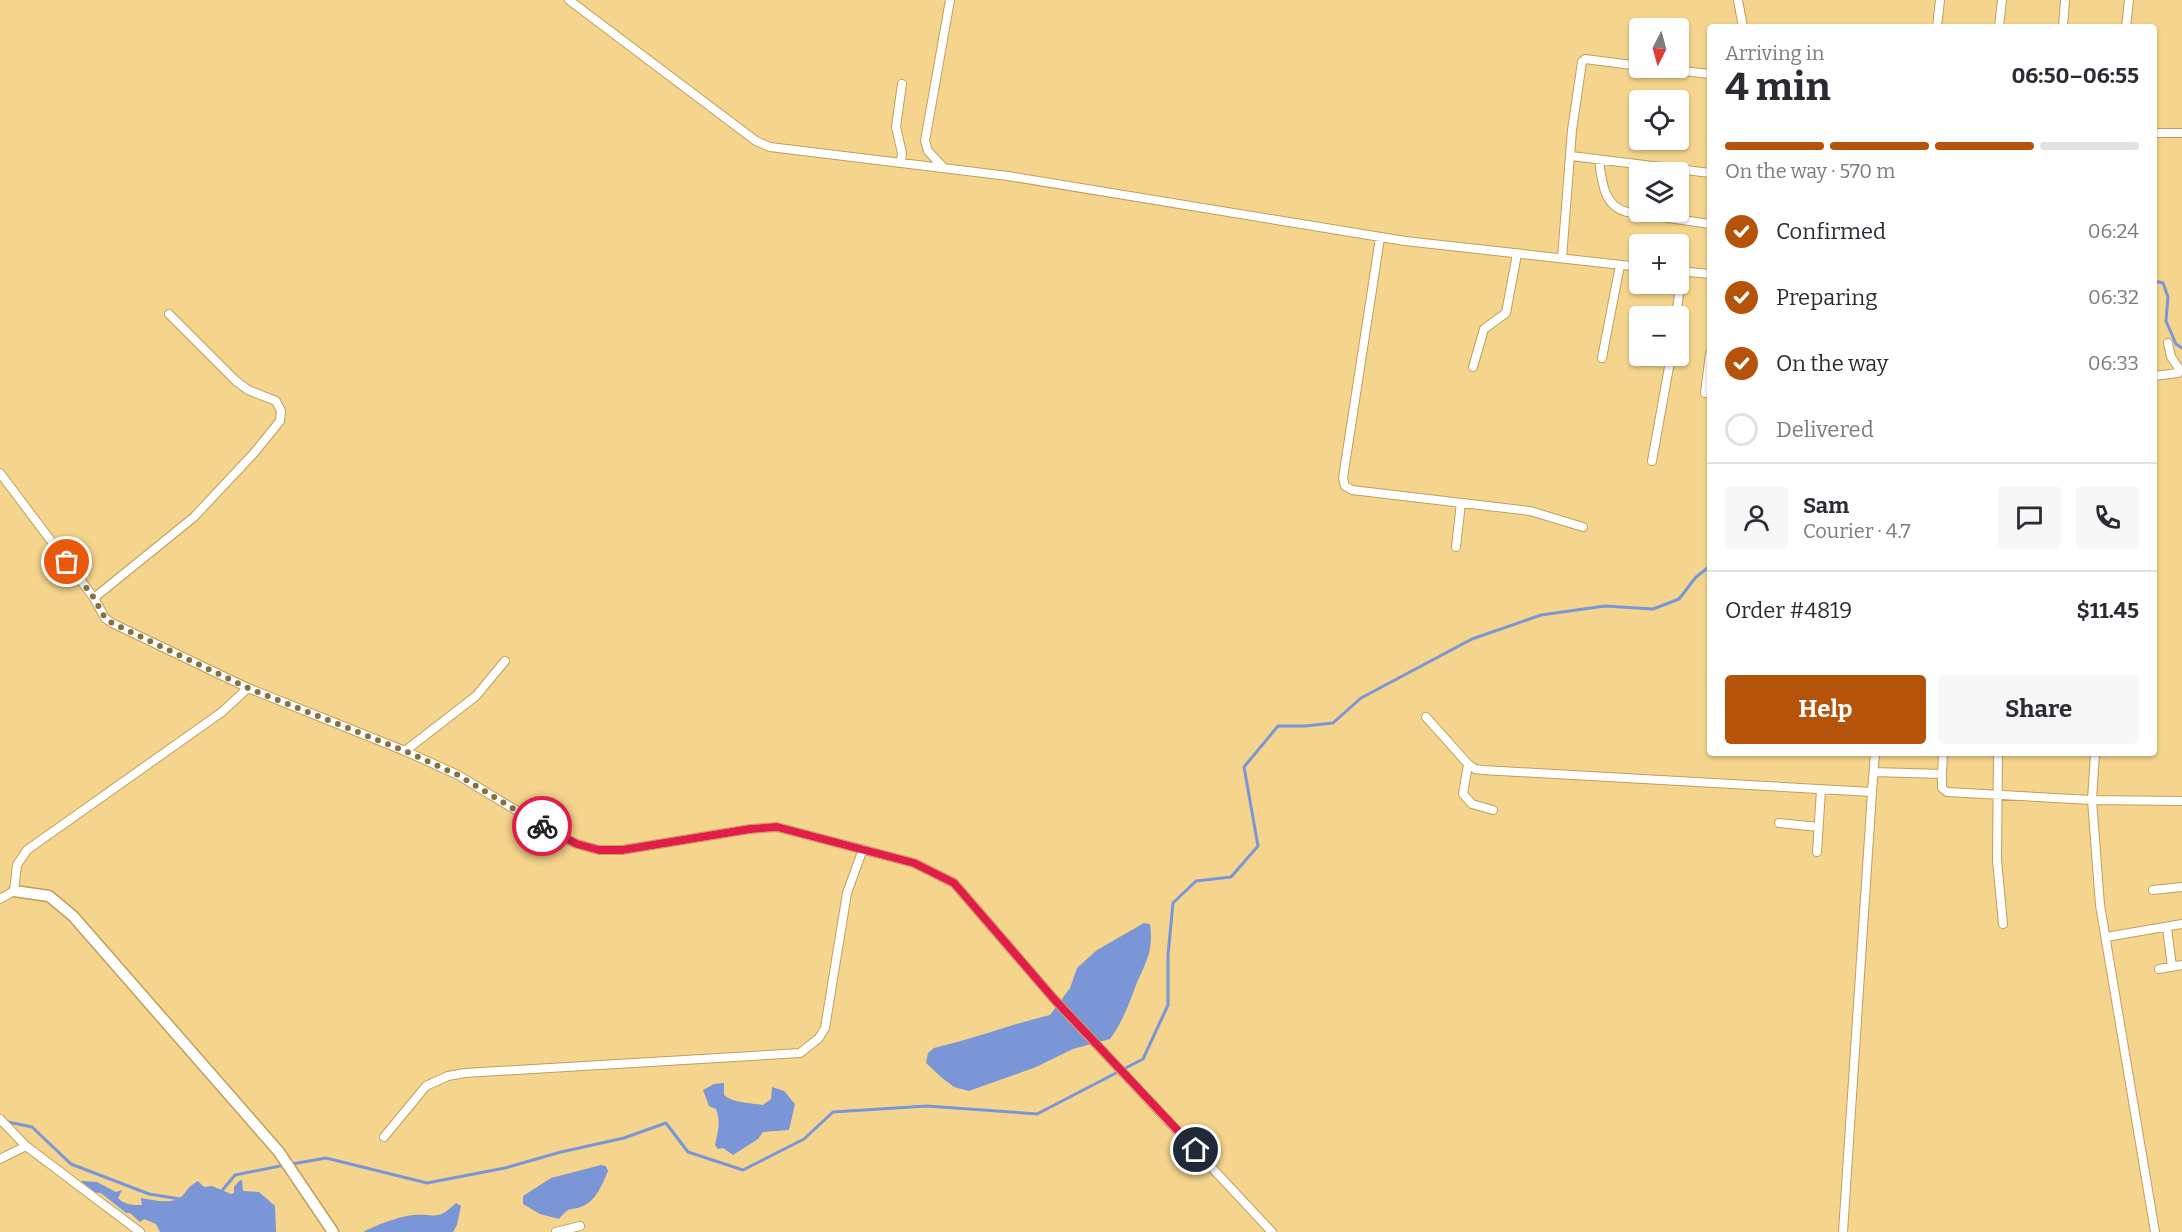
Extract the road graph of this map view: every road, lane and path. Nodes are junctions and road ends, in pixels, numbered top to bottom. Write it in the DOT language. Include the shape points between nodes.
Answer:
graph roads {
  1 [pos="570,0"];
  2 [pos="950,0"];
  3 [pos="1738,0"];
  4 [pos="1940,0"];
  5 [pos="2001,0"];
  6 [pos="2065,0"];
  7 [pos="2129,0"];
  8 [pos="1742,24"];
  9 [pos="1937,24"];
  10 [pos="1999,24"];
  11 [pos="2063,24"];
  12 [pos="2126,24"];
  13 [pos="1629,65"];
  14 [pos="1689,72"];
  15 [pos="1707,74"];
  16 [pos="902,84"];
  17 [pos="2157,133"];
  18 [pos="2182,133"];
  19 [pos="926,147"];
  20 [pos="1571,156"];
  21 [pos="1599,160"];
  22 [pos="902,162"];
  23 [pos="916,164"];
  24 [pos="943,167"];
  25 [pos="1707,173"];
  26 [pos="1707,224"];
  27 [pos="1380,238"];
  28 [pos="1517,254"];
  29 [pos="1562,258"];
  30 [pos="1620,266"];
  31 [pos="1629,266"];
  32 [pos="1689,273"];
  33 [pos="1707,274"];
  34 [pos="169,314"];
  35 [pos="2168,343"];
  36 [pos="1602,358"];
  37 [pos="1669,366"];
  38 [pos="1473,368"];
  39 [pos="2157,376"];
  40 [pos="1707,377"];
  41 [pos="1705,393"];
  42 [pos="1652,461"];
  43 [pos="0,473"];
  44 [pos="1461,503"];
  45 [pos="1583,527"];
  46 [pos="1456,547"];
  47 [pos="94,598"];
  48 [pos="505,661"];
  49 [pos="248,688"];
  50 [pos="1426,717"];
  51 [pos="405,751"];
  52 [pos="1875,756"];
  53 [pos="1943,756"];
  54 [pos="1998,756"];
  55 [pos="2095,756"];
  56 [pos="1468,764"];
  57 [pos="1874,772"];
  58 [pos="1942,774"];
  59 [pos="1821,790"];
  60 [pos="1872,792"];
  61 [pos="1996,796"];
  62 [pos="2092,800"];
  63 [pos="2182,801"];
  64 [pos="1493,810"];
  65 [pos="1779,823"];
  66 [pos="1818,827"];
  67 [pos="863,849"];
  68 [pos="1817,852"];
  69 [pos="2182,887"];
  70 [pos="2153,890"];
  71 [pos="14,891"];
  72 [pos="0,899"];
  73 [pos="2003,924"];
  74 [pos="2182,924"];
  75 [pos="2167,928"];
  76 [pos="2106,937"];
  77 [pos="2182,966"];
  78 [pos="2172,967"];
  79 [pos="2159,969"];
  80 [pos="0,1119"];
  81 [pos="384,1137"];
  82 [pos="26,1146"];
  83 [pos="0,1159"];
  84 [pos="580,1226"];
  85 [pos="140,1232"];
  86 [pos="333,1232"];
  87 [pos="556,1232"];
  88 [pos="1272,1232"];
  89 [pos="1843,1232"];
  90 [pos="2155,1232"];
  1 -- 22 [label="street" via="765,146"];
  2 -- 19 [label="street"];
  3 -- 8 [label="street"];
  4 -- 9 [label="street"];
  5 -- 10 [label="street"];
  6 -- 11 [label="street"];
  7 -- 12 [label="street"];
  13 -- 20 [label="street" via="1583,60"];
  14 -- 15 [label="street"];
  16 -- 22 [label="street" via="896,127"];
  17 -- 18 [label="street"];
  19 -- 23 [label="street"];
  19 -- 24 [label="street"];
  20 -- 21 [label="street"];
  20 -- 29 [label="street"];
  21 -- 25 [label="street"];
  21 -- 26 [label="street" via="1606,195 1616,208"];
  22 -- 23 [label="street"];
  23 -- 24 [label="street"];
  24 -- 27 [label="street"];
  27 -- 28 [label="street"];
  27 -- 44 [label="street" via="1343,483 1352,490"];
  28 -- 29 [label="street"];
  28 -- 38 [label="street" via="1506,313 1484,328"];
  29 -- 30 [label="street"];
  30 -- 31 [label="street"];
  30 -- 36 [label="street"];
  32 -- 33 [label="street"];
  34 -- 47 [label="street" via="236,381 276,401 280,421 194,518"];
  35 -- 39 [label="street" via="2178,373"];
  37 -- 42 [label="street"];
  40 -- 41 [label="street"];
  43 -- 47 [label="street"];
  44 -- 45 [label="street" via="1530,512"];
  44 -- 46 [label="street"];
  47 -- 49 [label="street" via="112,623"];
  48 -- 51 [label="street" via="476,696"];
  49 -- 51 [label="street"];
  49 -- 71 [label="street" via="222,712 27,850 17,865"];
  50 -- 56 [label="street"];
  51 -- 67 [label="street" via="469,781 550,831 599,850 777,827"];
  52 -- 57 [label="street"];
  53 -- 58 [label="street"];
  54 -- 61 [label="street"];
  55 -- 62 [label="street"];
  56 -- 59 [label="street" via="1483,770"];
  56 -- 64 [label="street" via="1463,794 1472,804"];
  57 -- 58 [label="street"];
  57 -- 60 [label="street"];
  58 -- 61 [label="street" via="1942,788 1947,792"];
  59 -- 60 [label="street"];
  59 -- 66 [label="street"];
  60 -- 89 [label="street"];
  61 -- 62 [label="street"];
  61 -- 73 [label="street"];
  62 -- 63 [label="street"];
  62 -- 76 [label="street"];
  65 -- 66 [label="street"];
  66 -- 68 [label="street"];
  67 -- 81 [label="street" via="847,893 825,1028 800,1053 448,1076 426,1086"];
  67 -- 88 [label="street" via="914,863 954,883 1054,999"];
  69 -- 70 [label="street"];
  71 -- 72 [label="street"];
  71 -- 86 [label="street" via="49,896 73,916 292,1169"];
  74 -- 75 [label="street"];
  75 -- 76 [label="street"];
  75 -- 78 [label="street"];
  76 -- 90 [label="street"];
  77 -- 78 [label="street"];
  78 -- 79 [label="street"];
  80 -- 82 [label="street"];
  82 -- 83 [label="street"];
  82 -- 85 [label="street"];
  84 -- 87 [label="street"];
}
